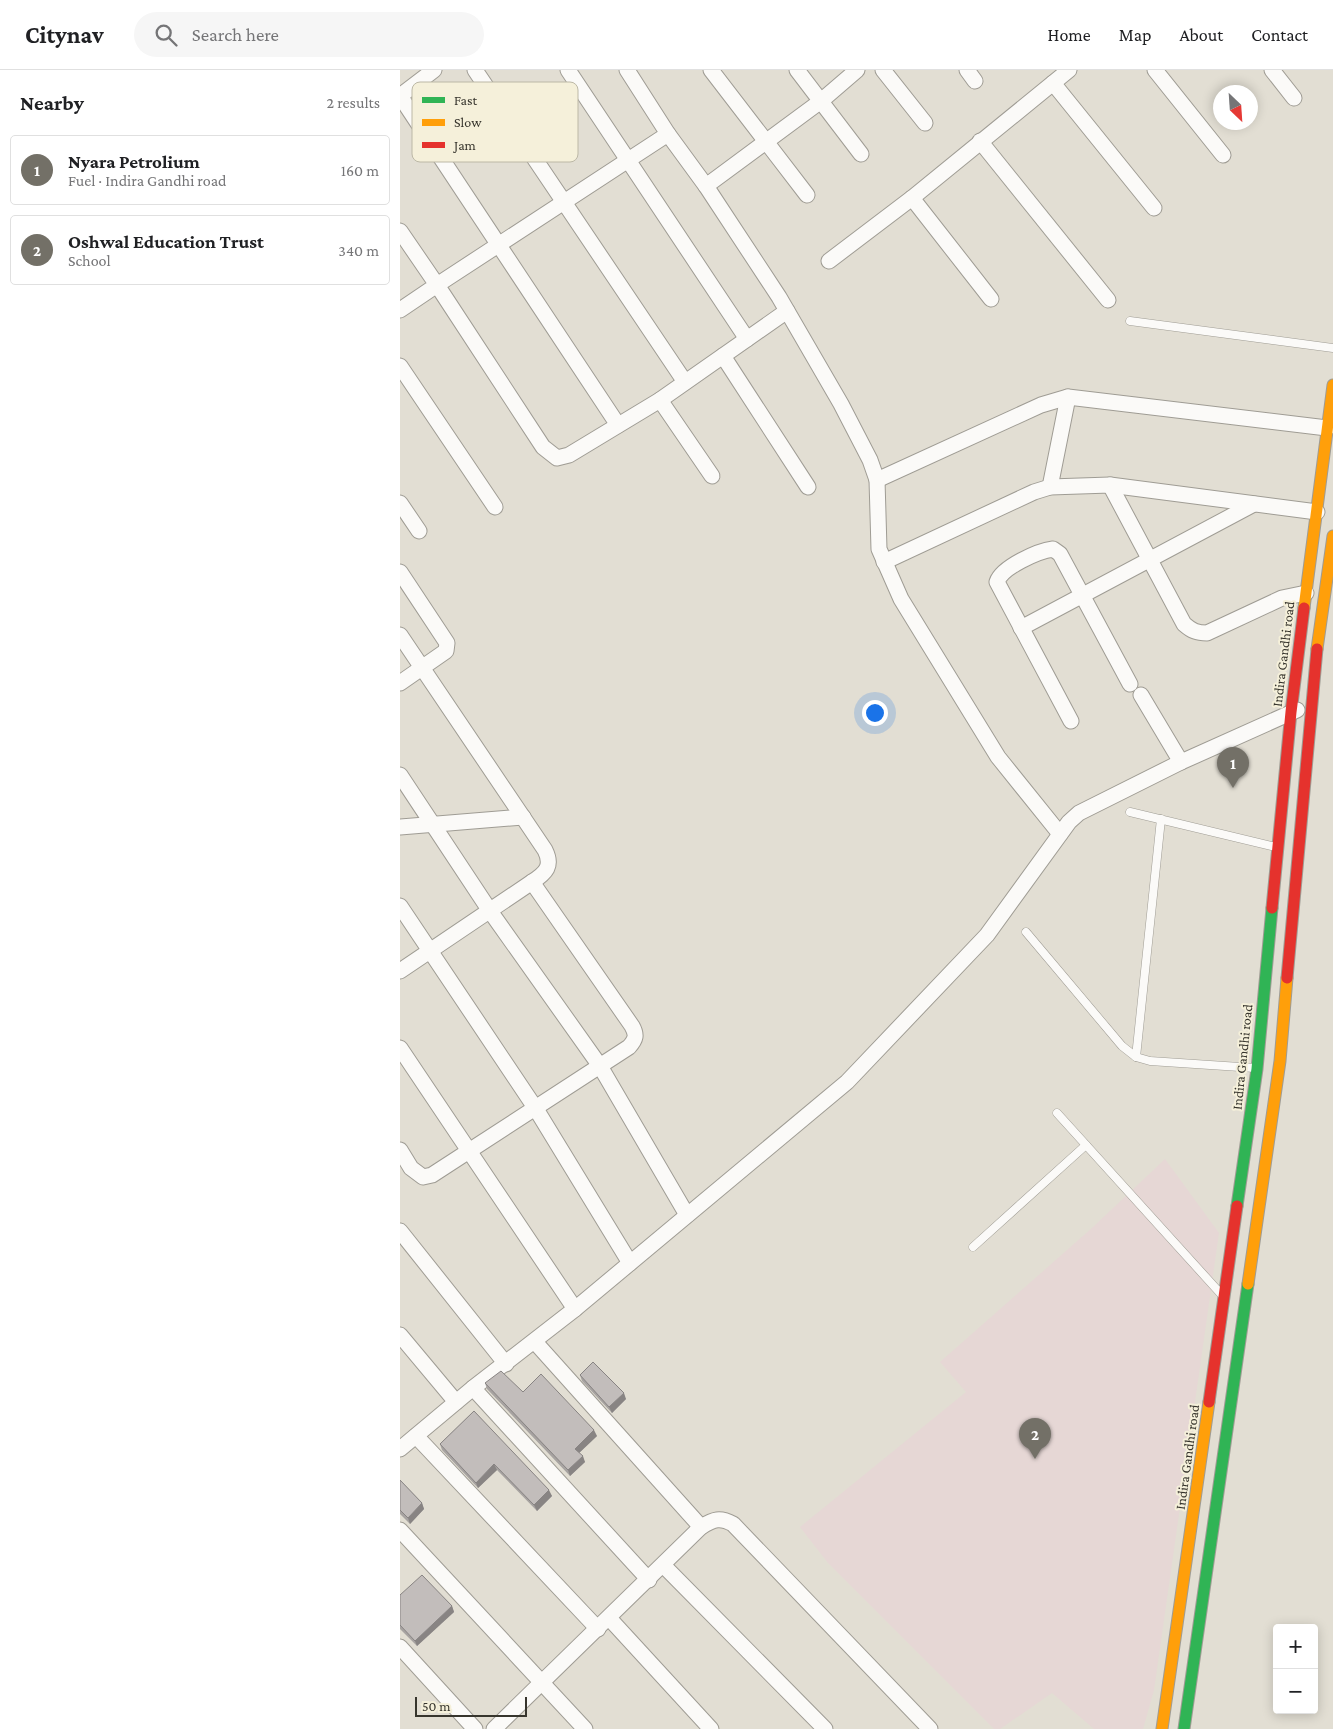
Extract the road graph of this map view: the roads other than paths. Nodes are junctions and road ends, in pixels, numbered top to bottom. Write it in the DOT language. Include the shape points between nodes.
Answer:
graph roads {
  1 [pos="434,70"];
  2 [pos="475,70"];
  3 [pos="568,70"];
  4 [pos="627,70"];
  5 [pos="711,70"];
  6 [pos="797,70"];
  7 [pos="857,70"];
  8 [pos="883,70"];
  9 [pos="1069,70"];
  10 [pos="1155,70"];
  11 [pos="1272,70"];
  12 [pos="418,82"];
  13 [pos="483,82"];
  14 [pos="576,82"];
  15 [pos="1053,83"];
  16 [pos="578,85"];
  17 [pos="412,87"];
  18 [pos="400,96"];
  19 [pos="1294,98"];
  20 [pos="821,101"];
  21 [pos="412,114"];
  22 [pos="925,123"];
  23 [pos="668,134"];
  24 [pos="765,141"];
  25 [pos="980,142"];
  26 [pos="861,154"];
  27 [pos="1222,154"];
  28 [pos="629,159"];
  29 [pos="443,162"];
  30 [pos="538,162"];
  31 [pos="706,186"];
  32 [pos="807,194"];
  33 [pos="912,198"];
  34 [pos="565,202"];
  35 [pos="1154,208"];
  36 [pos="400,231"];
  37 [pos="498,245"];
  38 [pos="829,261"];
  39 [pos="437,285"];
  40 [pos="991,299"];
  41 [pos="1108,300"];
  42 [pos="400,310"];
  43 [pos="787,311"];
  44 [pos="1130,321"];
  45 [pos="747,339"];
  46 [pos="1333,348"];
  47 [pos="723,356"];
  48 [pos="400,366"];
  49 [pos="685,382"];
  50 [pos="1333,386"];
  51 [pos="1068,397"];
  52 [pos="660,400"];
  53 [pos="618,425"];
  54 [pos="1327,428"];
  55 [pos="712,476"];
  56 [pos="876,480"];
  57 [pos="1110,485"];
  58 [pos="808,487"];
  59 [pos="1050,487"];
  60 [pos="400,503"];
  61 [pos="1254,504"];
  62 [pos="495,507"];
  63 [pos="1317,512"];
  64 [pos="419,531"];
  65 [pos="1333,536"];
  66 [pos="1150,560"];
  67 [pos="884,562"];
  68 [pos="400,572"];
  69 [pos="1306,593"];
  70 [pos="1082,596"];
  71 [pos="1021,628"];
  72 [pos="400,635"];
  73 [pos="423,669"];
  74 [pos="400,683"];
  75 [pos="1130,684"];
  76 [pos="1141,695"];
  77 [pos="1313,704"];
  78 [pos="1291,712"];
  79 [pos="1071,721"];
  80 [pos="1181,762"];
  81 [pos="400,775"];
  82 [pos="1130,812"];
  83 [pos="522,817"];
  84 [pos="1161,819"];
  85 [pos="432,824"];
  86 [pos="400,827"];
  87 [pos="1060,834"];
  88 [pos="1278,848"];
  89 [pos="532,882"];
  90 [pos="400,906"];
  91 [pos="490,911"];
  92 [pos="1026,932"];
  93 [pos="431,950"];
  94 [pos="400,972"];
  95 [pos="400,1048"];
  96 [pos="1136,1057"];
  97 [pos="600,1066"];
  98 [pos="1257,1069"];
  99 [pos="536,1109"];
  100 [pos="1057,1113"];
  101 [pos="1086,1145"];
  102 [pos="400,1150"];
  103 [pos="470,1152"];
  104 [pos="687,1215"];
  105 [pos="400,1232"];
  106 [pos="973,1247"];
  107 [pos="630,1263"];
  108 [pos="1226,1299"];
  109 [pos="575,1309"];
  110 [pos="400,1336"];
  111 [pos="535,1342"];
  112 [pos="506,1364"];
  113 [pos="473,1388"];
  114 [pos="456,1402"];
  115 [pos="416,1436"];
  116 [pos="400,1449"];
  117 [pos="701,1527"];
  118 [pos="400,1530"];
  119 [pos="664,1566"];
  120 [pos="649,1580"];
  121 [pos="610,1618"];
  122 [pos="598,1629"];
  123 [pos="400,1647"];
  124 [pos="542,1684"];
  125 [pos="475,1729"];
  126 [pos="494,1729"];
  127 [pos="585,1729"];
  128 [pos="711,1729"];
  129 [pos="825,1729"];
  130 [pos="930,1729"];
  131 [pos="1162,1729"];
  132 [pos="1184,1729"];
  1 -- 12 [label="street"];
  2 -- 13 [label="street"];
  3 -- 14 [label="street"];
  4 -- 23 [label="street"];
  5 -- 24 [label="street"];
  6 -- 20 [label="street"];
  7 -- 20 [label="street"];
  8 -- 22 [label="street"];
  9 -- 15 [label="street"];
  10 -- 27 [label="street"];
  11 -- 19 [label="street"];
  15 -- 25 [label="street"];
  15 -- 35 [label="street"];
  16 -- 28 [label="street"];
  17 -- 18 [label="street"];
  18 -- 21 [label="street"];
  20 -- 24 [label="street"];
  20 -- 26 [label="street"];
  23 -- 28 [label="street"];
  23 -- 31 [label="street"];
  24 -- 31 [label="street"];
  24 -- 32 [label="street"];
  25 -- 33 [label="street"];
  25 -- 41 [label="street"];
  28 -- 34 [label="street"];
  28 -- 45 [label="street"];
  29 -- 37 [label="street"];
  30 -- 34 [label="street"];
  31 -- 43 [label="street"];
  33 -- 38 [label="street"];
  33 -- 40 [label="street"];
  34 -- 37 [label="street"];
  34 -- 49 [label="street"];
  36 -- 39 [label="street"];
  37 -- 39 [label="street"];
  37 -- 53 [label="street"];
  39 -- 42 [label="street"];
  39 -- 53 [label="street" via="549,454 557,458 569,455"];
  43 -- 45 [label="street"];
  43 -- 56 [label="street" via="848,416 870,460"];
  44 -- 46 [label="lane"];
  45 -- 47 [label="street"];
  47 -- 49 [label="street"];
  47 -- 58 [label="street"];
  48 -- 62 [label="street"];
  49 -- 52 [label="street"];
  50 -- 54 [label="main road, Indira Gandhi road"];
  51 -- 54 [label="street"];
  51 -- 56 [label="street" via="1041,405"];
  51 -- 59 [label="street"];
  52 -- 53 [label="street"];
  52 -- 55 [label="street"];
  54 -- 63 [label="main road, Indira Gandhi road"];
  56 -- 67 [label="street" via="878,539"];
  57 -- 59 [label="street"];
  57 -- 61 [label="street"];
  57 -- 66 [label="street"];
  59 -- 67 [label="street"];
  60 -- 64 [label="street"];
  61 -- 63 [label="street"];
  61 -- 66 [label="street"];
  63 -- 69 [label="main road, Indira Gandhi road"];
  65 -- 77 [label="main road" via="1317,648"];
  66 -- 69 [label="street" via="1184,624 1199,633 1208,633 1282,598"];
  66 -- 70 [label="street"];
  67 -- 87 [label="street" via="902,599 998,757"];
  68 -- 73 [label="street" via="447,643 446,651"];
  69 -- 78 [label="main road, Indira Gandhi road"];
  70 -- 71 [label="street"];
  70 -- 71 [label="street" via="1060,554 1053,549 1015,565 999,575 997,582"];
  70 -- 75 [label="street"];
  71 -- 79 [label="street"];
  72 -- 73 [label="street"];
  73 -- 74 [label="street"];
  73 -- 83 [label="street"];
  76 -- 80 [label="street"];
  77 -- 78 [label="street"];
  77 -- 132 [label="main road" via="1280,1061"];
  78 -- 80 [label="street"];
  78 -- 88 [label="main road, Indira Gandhi road"];
  80 -- 87 [label="street" via="1079,813"];
  81 -- 85 [label="street"];
  82 -- 84 [label="lane"];
  83 -- 85 [label="street"];
  83 -- 89 [label="street" via="549,858 545,873"];
  84 -- 88 [label="lane"];
  84 -- 96 [label="lane"];
  85 -- 86 [label="street"];
  85 -- 91 [label="street"];
  87 -- 104 [label="street" via="987,935 847,1082"];
  88 -- 98 [label="main road, Indira Gandhi road"];
  89 -- 91 [label="street"];
  89 -- 97 [label="street" via="636,1033 629,1047"];
  90 -- 93 [label="street"];
  91 -- 93 [label="street"];
  91 -- 97 [label="street"];
  92 -- 96 [label="lane" via="1122,1046"];
  93 -- 94 [label="street"];
  93 -- 99 [label="street"];
  95 -- 103 [label="street"];
  96 -- 98 [label="lane" via="1150,1061"];
  97 -- 99 [label="street"];
  97 -- 104 [label="street"];
  98 -- 108 [label="main road, Indira Gandhi road"];
  99 -- 103 [label="street"];
  99 -- 107 [label="street"];
  100 -- 101 [label="lane"];
  101 -- 106 [label="lane"];
  101 -- 108 [label="lane"];
  102 -- 103 [label="street" via="411,1168 423,1177"];
  103 -- 109 [label="street"];
  104 -- 107 [label="street"];
  105 -- 112 [label="street"];
  107 -- 109 [label="street"];
  108 -- 131 [label="main road, Indira Gandhi road"];
  109 -- 111 [label="street"];
  110 -- 114 [label="street"];
  111 -- 112 [label="street"];
  111 -- 117 [label="street"];
  112 -- 113 [label="street"];
  113 -- 114 [label="street"];
  113 -- 120 [label="street"];
  114 -- 115 [label="street"];
  115 -- 116 [label="street"];
  115 -- 122 [label="street"];
  117 -- 119 [label="street"];
  117 -- 130 [label="street" via="714,1519 724,1519 733,1524"];
  118 -- 124 [label="street"];
  119 -- 120 [label="street"];
  119 -- 129 [label="street"];
  120 -- 121 [label="street"];
  121 -- 122 [label="street"];
  121 -- 128 [label="street"];
  122 -- 124 [label="street"];
  123 -- 125 [label="street"];
  124 -- 126 [label="street"];
  124 -- 127 [label="street"];
}
